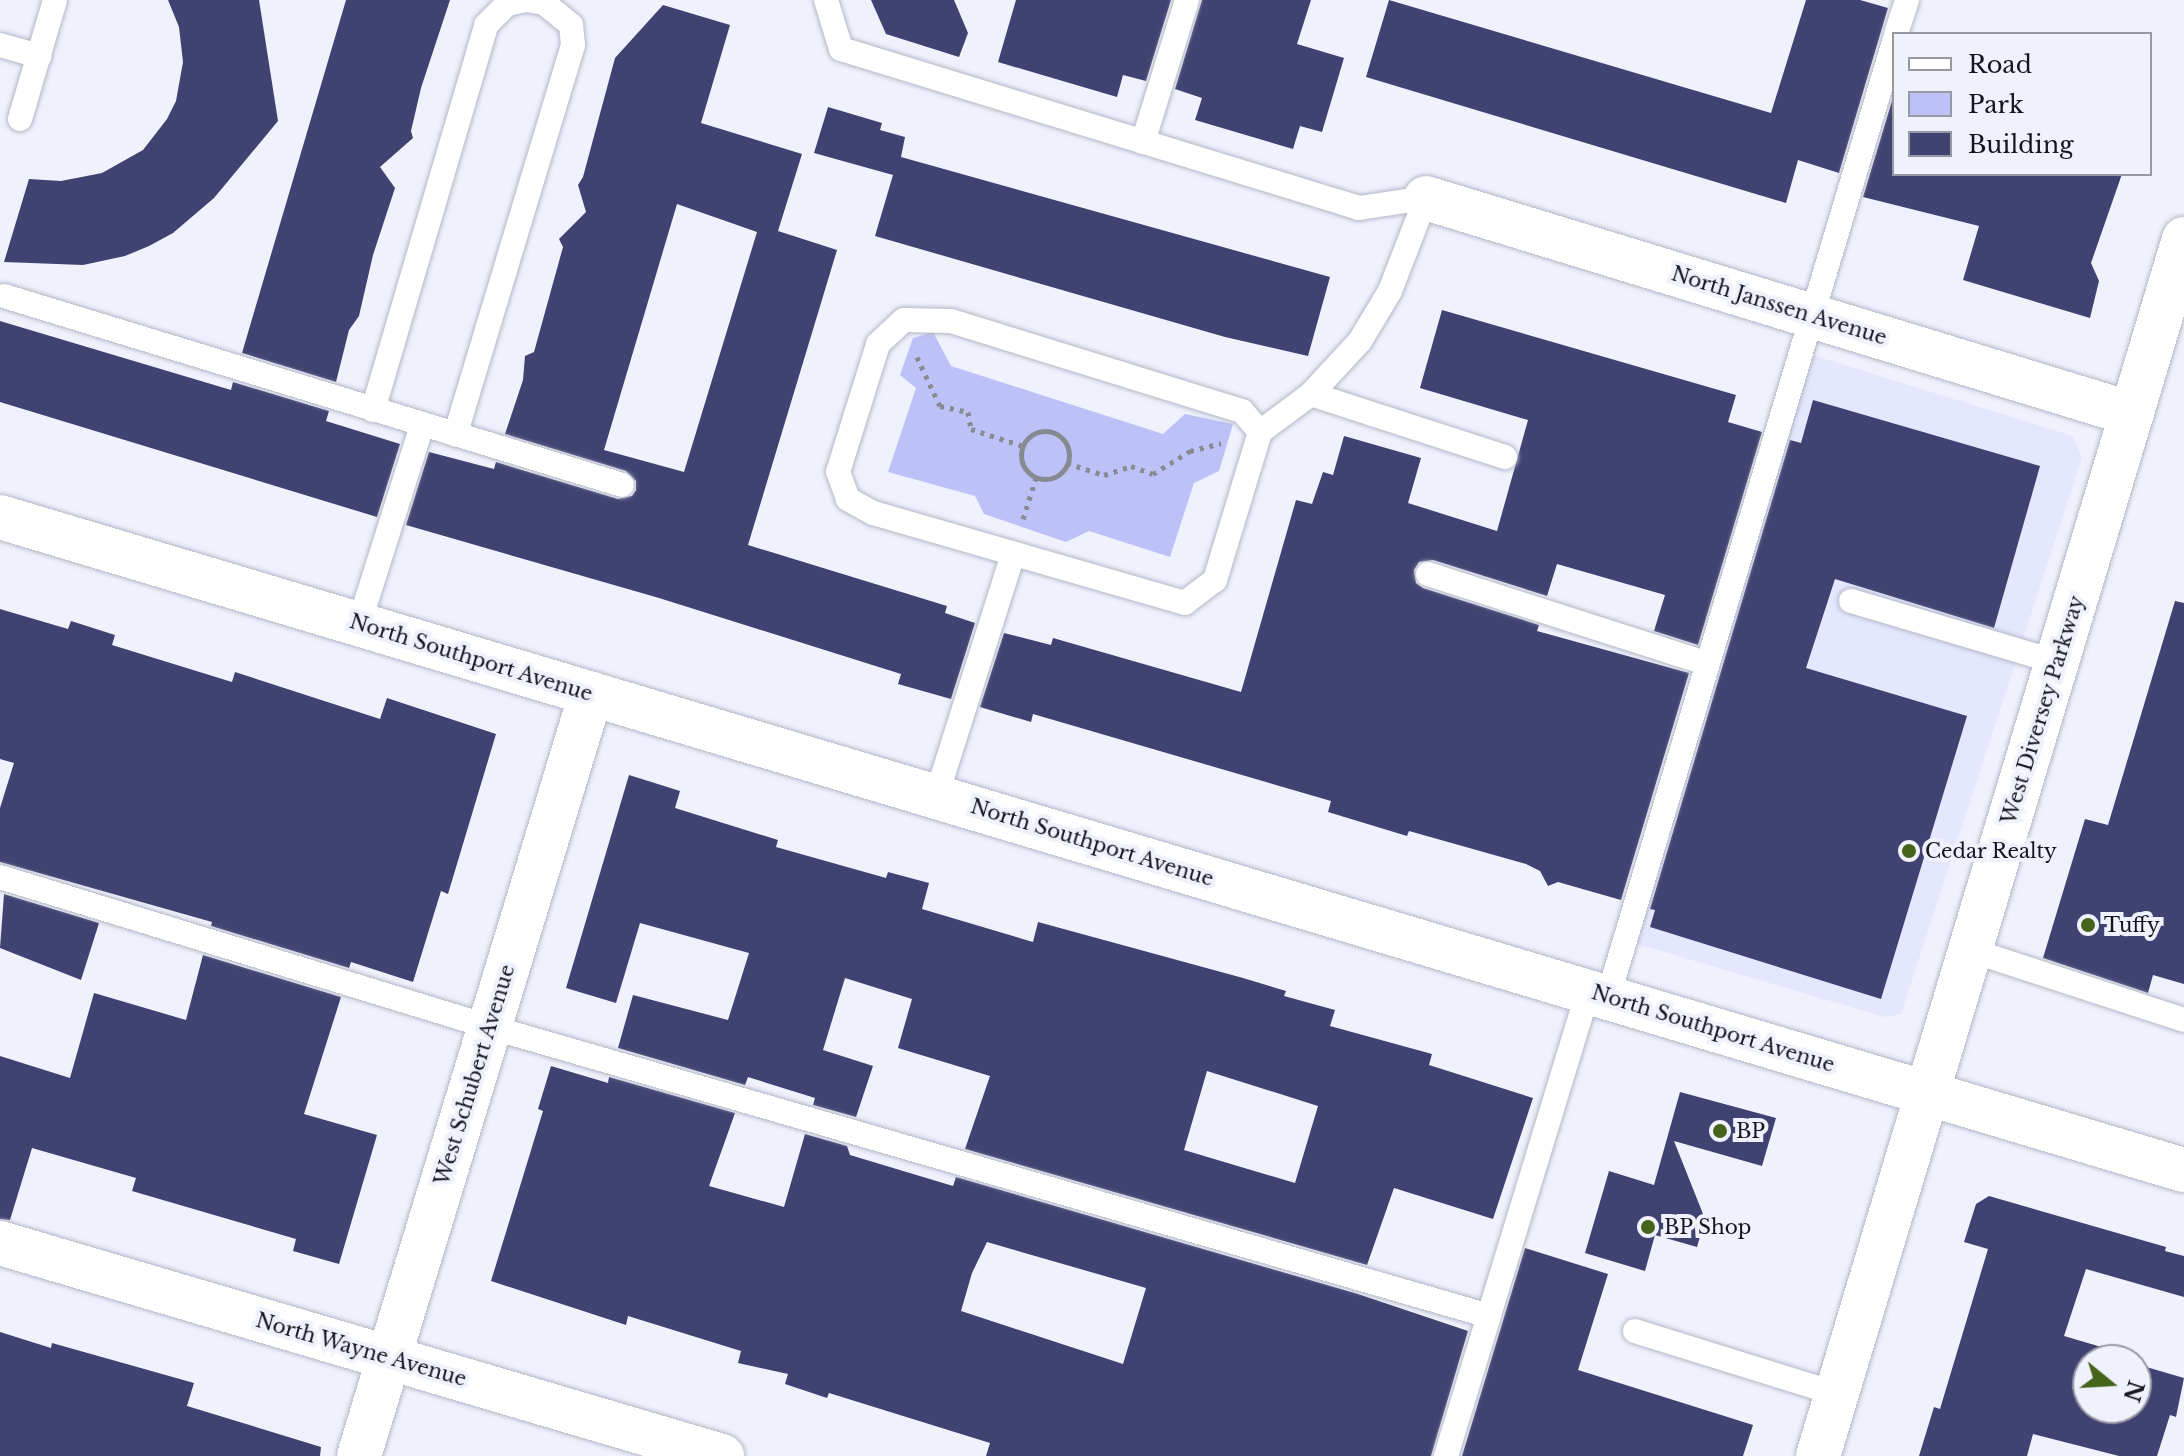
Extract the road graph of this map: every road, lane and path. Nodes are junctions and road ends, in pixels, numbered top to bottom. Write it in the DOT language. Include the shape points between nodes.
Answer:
graph roads {
  1 [pos="55,0"];
  2 [pos="826,0"];
  3 [pos="1187,0"];
  4 [pos="1907,0"];
  5 [pos="545,2"];
  6 [pos="1897,32"];
  7 [pos="0,45"];
  8 [pos="1892,49"];
  9 [pos="39,56"];
  10 [pos="20,119"];
  11 [pos="1143,142"];
  12 [pos="1426,198"];
  13 [pos="2184,239"];
  14 [pos="4,296"];
  15 [pos="1811,316"];
  16 [pos="888,335"];
  17 [pos="1311,394"];
  18 [pos="373,410"];
  19 [pos="2132,414"];
  20 [pos="422,425"];
  21 [pos="1260,432"];
  22 [pos="455,435"];
  23 [pos="1023,446"];
  24 [pos="1505,457"];
  25 [pos="1067,463"];
  26 [pos="622,485"];
  27 [pos="0,517"];
  28 [pos="1013,554"];
  29 [pos="1428,574"];
  30 [pos="1851,601"];
  31 [pos="359,624"];
  32 [pos="2057,662"];
  33 [pos="1706,663"];
  34 [pos="591,694"];
  35 [pos="936,797"];
  36 [pos="0,877"];
  37 [pos="1970,950"];
  38 [pos="1598,994"];
  39 [pos="2184,1020"];
  40 [pos="490,1027"];
  41 [pos="1927,1094"];
  42 [pos="2184,1170"];
  43 [pos="0,1243"];
  44 [pos="1489,1316"];
  45 [pos="1635,1331"];
  46 [pos="388,1358"];
  47 [pos="1837,1394"];
  48 [pos="716,1455"];
  49 [pos="359,1456"];
  50 [pos="1446,1456"];
  51 [pos="1818,1456"];
  1 -- 9 [label="lane"];
  2 -- 11 [label="lane" via="841,49"];
  3 -- 11 [label="lane"];
  4 -- 6 [label="lane"];
  5 -- 18 [label="lane" via="507,4 486,25"];
  5 -- 22 [label="lane" via="571,25 573,45"];
  7 -- 9 [label="lane"];
  8 -- 15 [label="lane"];
  9 -- 10 [label="lane"];
  11 -- 12 [label="lane" via="1359,208"];
  12 -- 15 [label="street, North Janssen Avenue"];
  12 -- 17 [label="lane" via="1390,291 1360,341"];
  13 -- 19 [label="street, West Diversey Parkway"];
  14 -- 18 [label="lane"];
  15 -- 19 [label="street, North Janssen Avenue"];
  15 -- 33 [label="lane"];
  16 -- 21 [label="lane" via="904,320 951,321 1242,411"];
  16 -- 23 [label="path" via="915,354 940,406 968,412 971,429"];
  16 -- 28 [label="lane" via="878,344 838,472 848,499 873,513"];
  17 -- 21 [label="lane"];
  17 -- 24 [label="lane"];
  18 -- 20 [label="lane"];
  19 -- 32 [label="street, West Diversey Parkway"];
  20 -- 22 [label="lane"];
  20 -- 31 [label="lane"];
  21 -- 25 [label="path" via="1190,451 1153,474 1131,466 1104,475"];
  21 -- 28 [label="lane" via="1215,580 1185,603"];
  22 -- 26 [label="lane"];
  23 -- 25 [label="path" via="1041,431 1057,434 1067,447"];
  23 -- 25 [label="path" via="1021,461 1036,478 1051,478"];
  27 -- 31 [label="street, North Southport Avenue"];
  28 -- 35 [label="lane"];
  29 -- 33 [label="lane"];
  30 -- 32 [label="lane"];
  31 -- 34 [label="street, North Southport Avenue"];
  32 -- 37 [label="street, West Diversey Parkway"];
  33 -- 38 [label="lane"];
  34 -- 35 [label="street, North Southport Avenue"];
  34 -- 40 [label="street, West Schubert Avenue"];
  35 -- 38 [label="street, North Southport Avenue"];
  36 -- 40 [label="lane"];
  37 -- 39 [label="lane"];
  37 -- 41 [label="street, West Diversey Parkway"];
  38 -- 41 [label="street, North Southport Avenue"];
  38 -- 44 [label="lane"];
  40 -- 44 [label="lane"];
  40 -- 46 [label="street, West Schubert Avenue"];
  41 -- 42 [label="street, North Southport Avenue"];
  41 -- 47 [label="street, West Diversey Parkway"];
  43 -- 46 [label="street, North Wayne Avenue"];
  44 -- 50 [label="lane"];
  45 -- 47 [label="lane"];
  46 -- 48 [label="street, North Wayne Avenue"];
  46 -- 49 [label="street, West Schubert Avenue"];
  47 -- 51 [label="street, West Diversey Parkway"];
}
